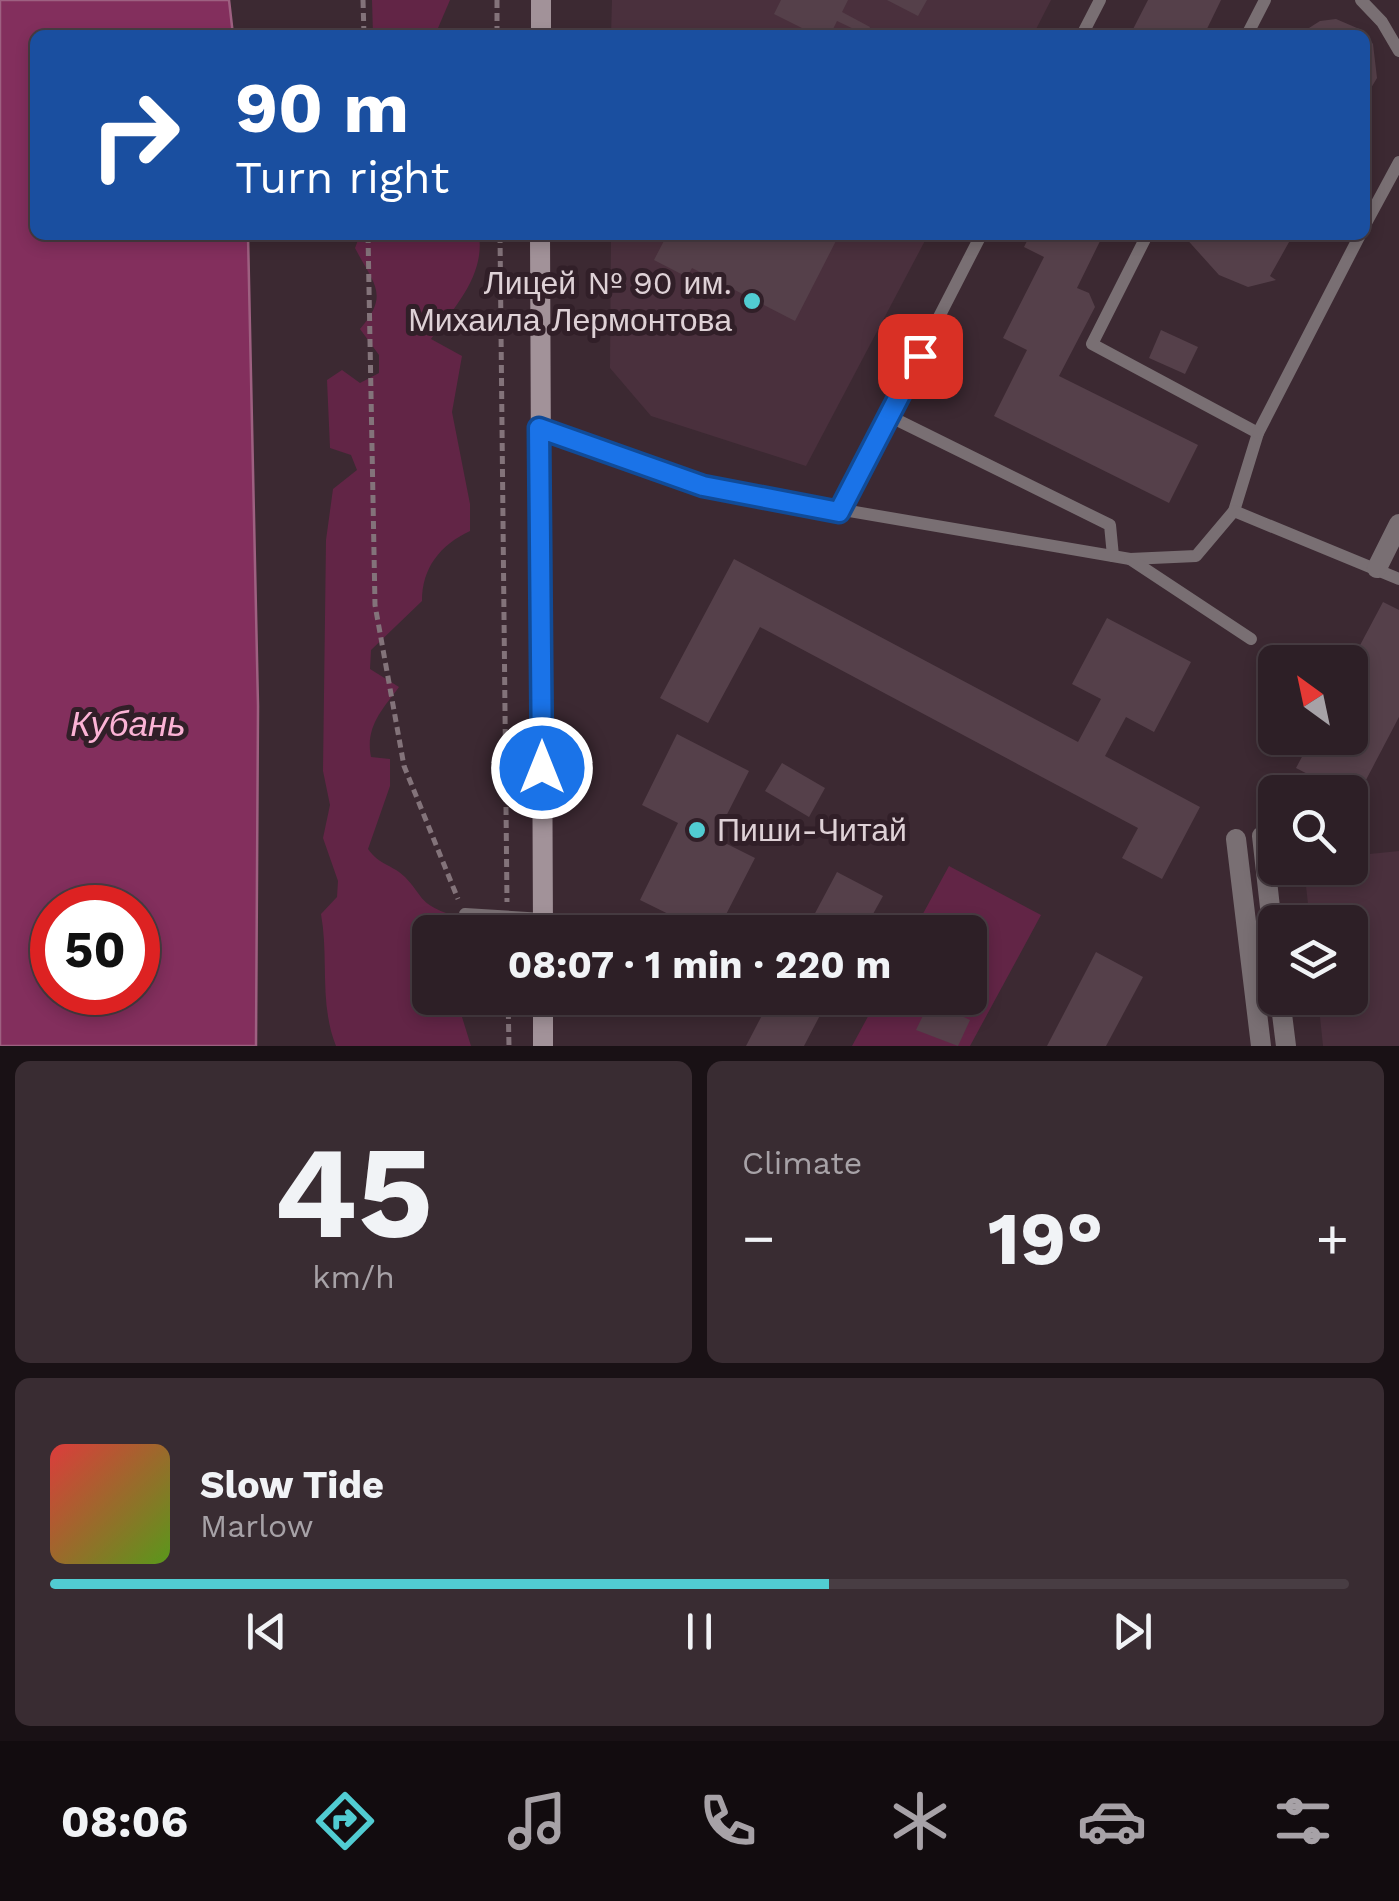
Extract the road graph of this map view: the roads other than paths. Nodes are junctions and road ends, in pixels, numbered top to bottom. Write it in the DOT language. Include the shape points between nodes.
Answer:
graph roads {
  1 [pos="542,0"];
  2 [pos="1100,0"];
  3 [pos="1265,0"];
  4 [pos="1362,0"];
  5 [pos="541,30"];
  6 [pos="1085,30"];
  7 [pos="1250,30"];
  8 [pos="1399,51"];
  9 [pos="1399,162"];
  10 [pos="1370,217"];
  11 [pos="540,240"];
  12 [pos="977,240"];
  13 [pos="1144,240"];
  14 [pos="1357,240"];
  15 [pos="889,416"];
  16 [pos="539,428"];
  17 [pos="1258,433"];
  18 [pos="1234,511"];
  19 [pos="839,512"];
  20 [pos="1399,524"];
  21 [pos="1112,556"];
  22 [pos="1130,559"];
  23 [pos="1377,568"];
  24 [pos="1399,578"];
  25 [pos="1251,640"];
  26 [pos="1236,839"];
  27 [pos="465,914"];
  28 [pos="479,915"];
  29 [pos="543,915"];
  30 [pos="543,1015"];
  31 [pos="1282,1015"];
  32 [pos="543,1046"];
  33 [pos="1261,1046"];
  34 [pos="1286,1046"];
  1 -- 5 [label="main road"];
  2 -- 6 [label="lane"];
  3 -- 7 [label="lane"];
  4 -- 8 [label="lane"];
  9 -- 10 [label="lane"];
  11 -- 16 [label="main road"];
  12 -- 15 [label="lane"];
  13 -- 17 [label="lane" via="1092,344"];
  14 -- 17 [label="lane"];
  15 -- 19 [label="lane"];
  15 -- 21 [label="lane" via="1110,525"];
  16 -- 19 [label="lane" via="703,486"];
  16 -- 29 [label="main road"];
  17 -- 18 [label="lane"];
  18 -- 22 [label="lane" via="1196,556"];
  18 -- 23 [label="lane"];
  19 -- 21 [label="lane"];
  20 -- 23 [label="street"];
  21 -- 22 [label="lane"];
  22 -- 25 [label="lane"];
  23 -- 24 [label="lane"];
  26 -- 33 [label="street"];
  27 -- 28 [label="lane"];
  30 -- 32 [label="main road"];
  31 -- 34 [label="street"];
}
